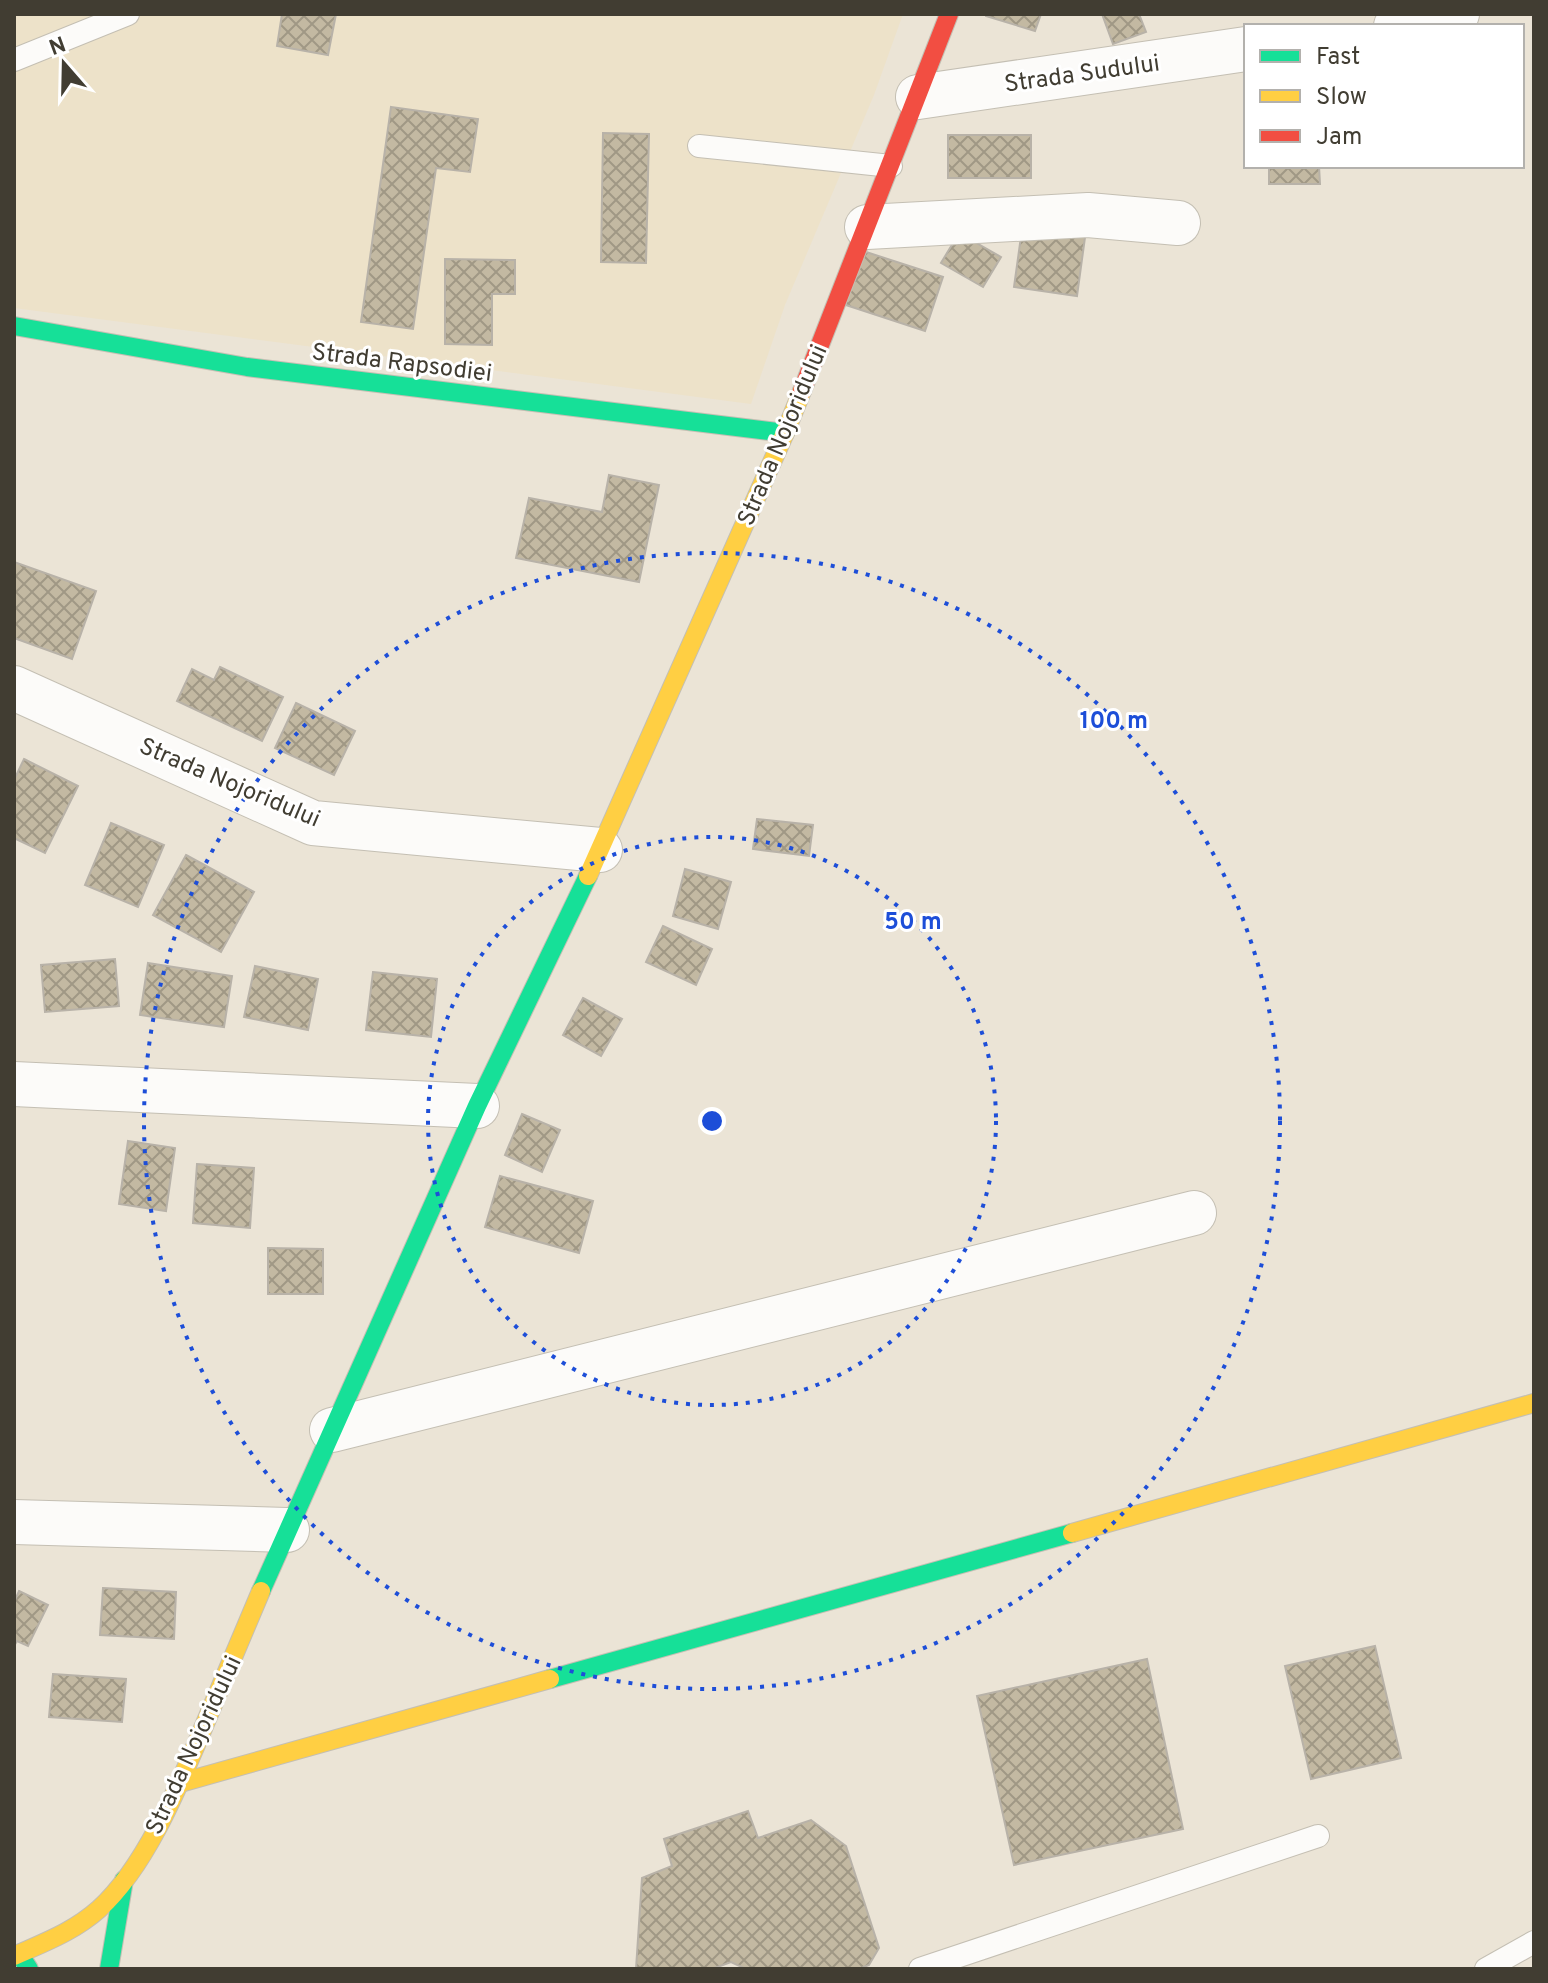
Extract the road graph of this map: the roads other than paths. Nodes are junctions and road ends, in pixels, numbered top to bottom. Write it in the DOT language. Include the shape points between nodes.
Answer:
graph roads {
  1 [pos="128,14"];
  2 [pos="949,14"];
  3 [pos="1457,14"];
  4 [pos="1406,24"];
  5 [pos="1244,49"];
  6 [pos="14,60"];
  7 [pos="918,97"];
  8 [pos="699,146"];
  9 [pos="891,166"];
  10 [pos="1178,223"];
  11 [pos="867,227"];
  12 [pos="14,326"];
  13 [pos="785,433"];
  14 [pos="14,688"];
  15 [pos="600,850"];
  16 [pos="14,1084"];
  17 [pos="477,1106"];
  18 [pos="1194,1213"];
  19 [pos="1534,1403"];
  20 [pos="332,1430"];
  21 [pos="14,1522"];
  22 [pos="287,1530"];
  23 [pos="180,1783"];
  24 [pos="1318,1836"];
  25 [pos="124,1880"];
  26 [pos="1534,1942"];
  27 [pos="21,1960"];
  28 [pos="109,1969"];
  29 [pos="920,1969"];
  30 [pos="1486,1969"];
  1 -- 6 [label="lane"];
  2 -- 7 [label="main road, Strada Nojoridului"];
  3 -- 4 [label="street"];
  5 -- 7 [label="street, Strada Sudului"];
  7 -- 9 [label="main road, Strada Nojoridului"];
  8 -- 9 [label="lane"];
  9 -- 11 [label="main road, Strada Nojoridului"];
  10 -- 11 [label="street" via="1088,215"];
  11 -- 13 [label="main road, Strada Nojoridului"];
  12 -- 13 [label="main road, Strada Rapsodiei" via="247,367"];
  13 -- 15 [label="main road, Strada Nojoridului"];
  14 -- 15 [label="street, Strada Nojoridului" via="313,823"];
  15 -- 17 [label="main road, Strada Nojoridului"];
  16 -- 17 [label="street"];
  17 -- 20 [label="main road, Strada Nojoridului"];
  18 -- 20 [label="street"];
  19 -- 23 [label="main road"];
  20 -- 22 [label="main road, Strada Nojoridului"];
  21 -- 22 [label="street"];
  22 -- 23 [label="main road, Strada Nojoridului"];
  23 -- 25 [label="main road, Strada Nojoridului"];
  24 -- 29 [label="lane"];
  25 -- 27 [label="main road, Strada Nojoridului" via="71,1931"];
  25 -- 28 [label="main road"];
  26 -- 30 [label="lane"];
}
